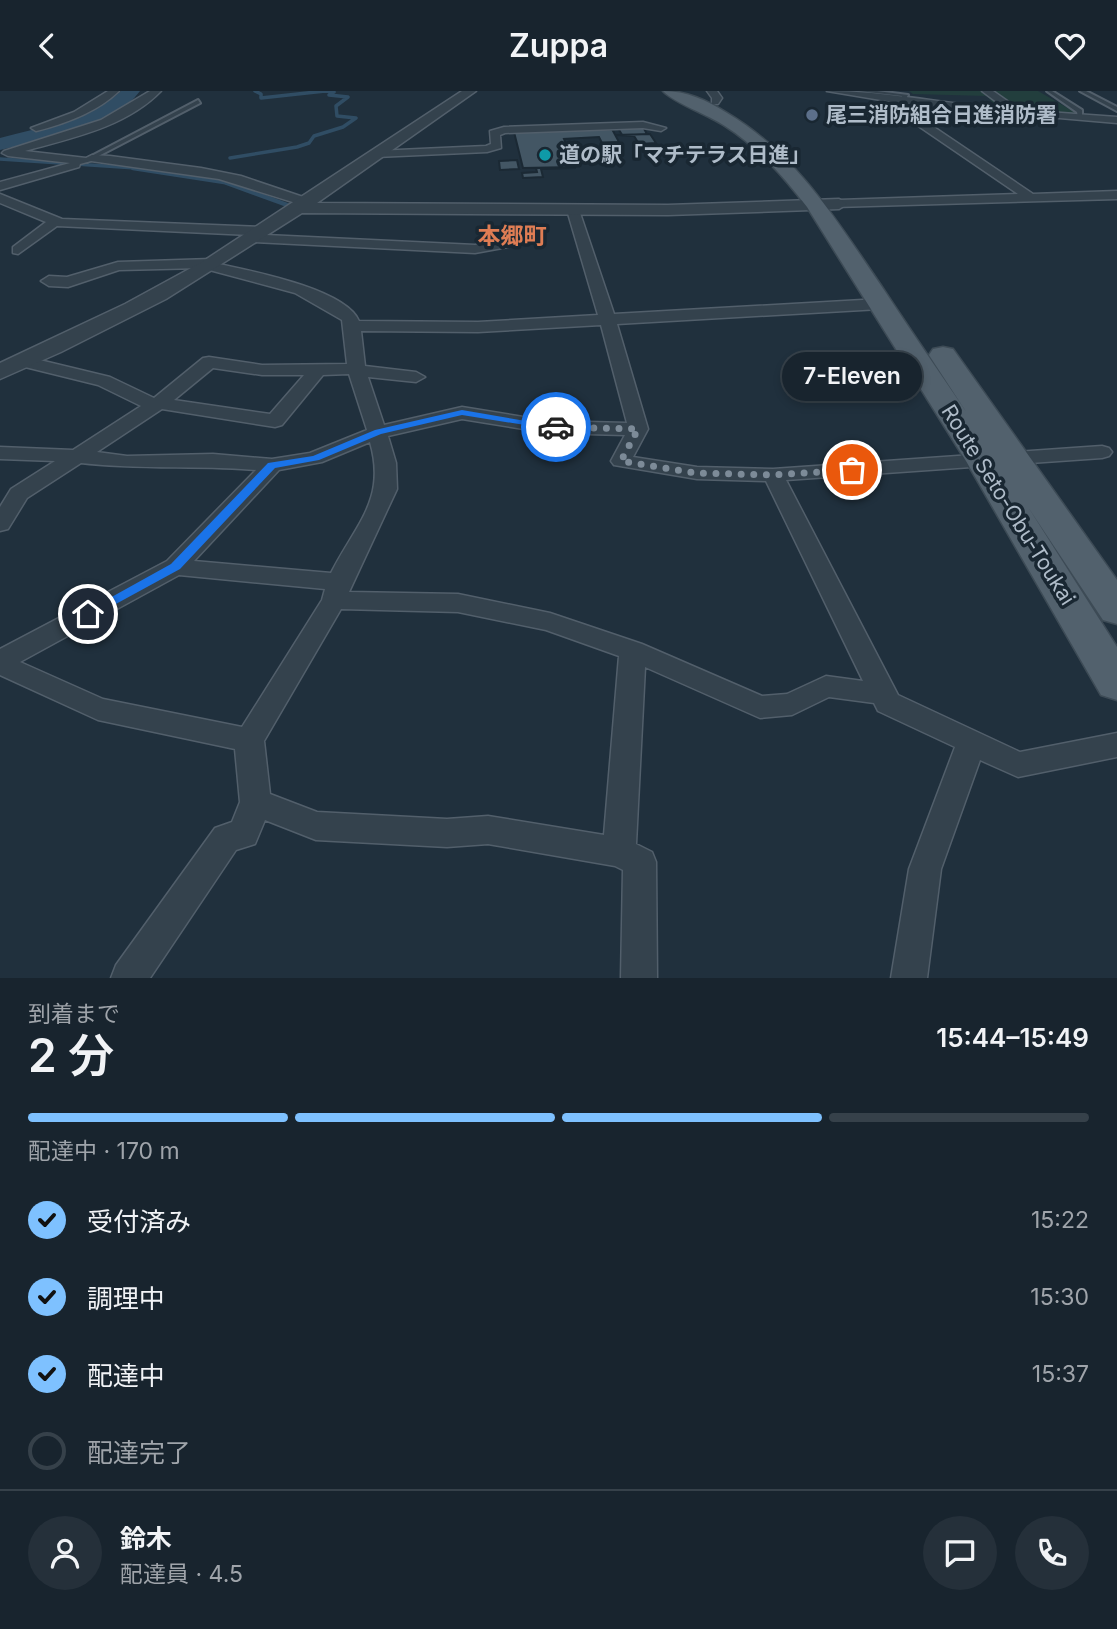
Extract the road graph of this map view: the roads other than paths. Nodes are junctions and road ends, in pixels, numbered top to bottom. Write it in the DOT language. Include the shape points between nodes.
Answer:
graph roads {
  1 [pos="114,91"];
  2 [pos="156,91"];
  3 [pos="470,91"];
  4 [pos="670,91"];
  5 [pos="688,91"];
  6 [pos="832,91"];
  7 [pos="861,91"];
  8 [pos="987,91"];
  9 [pos="1049,91"];
  10 [pos="1082,91"];
  11 [pos="1097,91"];
  12 [pos="713,96"];
  13 [pos="904,100"];
  14 [pos="1117,101"];
  15 [pos="198,102"];
  16 [pos="1117,109"];
  17 [pos="1017,112"];
  18 [pos="1084,116"];
  19 [pos="1117,120"];
  20 [pos="661,128"];
  21 [pos="1110,131"];
  22 [pos="23,132"];
  23 [pos="376,154"];
  24 [pos="87,160"];
  25 [pos="0,186"];
  26 [pos="1117,195"];
  27 [pos="0,198"];
  28 [pos="1031,198"];
  29 [pos="828,204"];
  30 [pos="304,205"];
  31 [pos="573,210"];
  32 [pos="55,221"];
  33 [pos="155,226"];
  34 [pos="259,234"];
  35 [pos="503,244"];
  36 [pos="18,250"];
  37 [pos="210,265"];
  38 [pos="118,266"];
  39 [pos="49,281"];
  40 [pos="880,304"];
  41 [pos="606,319"];
  42 [pos="353,326"];
  43 [pos="23,361"];
  44 [pos="356,370"];
  45 [pos="317,371"];
  46 [pos="0,372"];
  47 [pos="416,377"];
  48 [pos="156,404"];
  49 [pos="638,429"];
  50 [pos="378,432"];
  51 [pos="1102,452"];
  52 [pos="0,453"];
  53 [pos="77,456"];
  54 [pos="1013,458"];
  55 [pos="983,461"];
  56 [pos="272,465"];
  57 [pos="773,475"];
  58 [pos="0,524"];
  59 [pos="176,567"];
  60 [pos="336,591"];
  61 [pos="1117,610"];
  62 [pos="633,651"];
  63 [pos="0,663"];
  64 [pos="1117,683"];
  65 [pos="883,694"];
  66 [pos="249,740"];
  67 [pos="972,742"];
  68 [pos="1117,745"];
  69 [pos="255,802"];
  70 [pos="619,852"];
  71 [pos="129,978"];
  72 [pos="639,978"];
  73 [pos="909,978"];
  1 -- 22 [label="street" via="95,106"];
  2 -- 24 [label="street" via="120,115 8,153"];
  3 -- 23 [label="street"];
  4 -- 29 [label="main road, Route Seto-Obu-Toukai" via="760,142"];
  5 -- 12 [label="main road, Route Seto-Obu-Toukai"];
  6 -- 13 [label="street"];
  7 -- 13 [label="lane" via="905,95"];
  8 -- 17 [label="street"];
  9 -- 18 [label="lane"];
  10 -- 16 [label="lane"];
  11 -- 14 [label="lane"];
  12 -- 29 [label="main road, Route Seto-Obu-Toukai" via="784,141 816,170"];
  13 -- 17 [label="street"];
  13 -- 28 [label="street" via="907,112 918,121"];
  15 -- 24 [label="lane"];
  17 -- 18 [label="street"];
  18 -- 19 [label="street"];
  18 -- 21 [label="street"];
  20 -- 23 [label="street" via="504,130 494,132 498,146 487,149"];
  23 -- 30 [label="street"];
  24 -- 25 [label="street"];
  24 -- 30 [label="street" via="154,163 206,172"];
  26 -- 28 [label="street"];
  27 -- 32 [label="street"];
  28 -- 29 [label="street"];
  29 -- 31 [label="street"];
  29 -- 40 [label="main road, Route Seto-Obu-Toukai"];
  29 -- 54 [label="main road, Route Seto-Obu-Toukai"];
  30 -- 31 [label="street"];
  30 -- 34 [label="street"];
  31 -- 41 [label="street"];
  32 -- 33 [label="street"];
  32 -- 36 [label="street"];
  33 -- 34 [label="street"];
  33 -- 38 [label="street"];
  34 -- 35 [label="street" via="475,249"];
  34 -- 37 [label="street"];
  37 -- 38 [label="street"];
  37 -- 42 [label="street" via="288,285 340,309"];
  37 -- 43 [label="street"];
  38 -- 39 [label="street" via="68,282"];
  40 -- 41 [label="street"];
  40 -- 55 [label="main road, Route Seto-Obu-Toukai"];
  41 -- 42 [label="street" via="478,327"];
  41 -- 49 [label="street"];
  42 -- 44 [label="street"];
  43 -- 46 [label="street"];
  43 -- 48 [label="street" via="104,381"];
  44 -- 45 [label="street"];
  44 -- 47 [label="street"];
  44 -- 50 [label="street"];
  45 -- 48 [label="street" via="262,370 209,362"];
  45 -- 48 [label="street" via="275,421"];
  48 -- 53 [label="street"];
  49 -- 50 [label="street" via="548,427 462,412"];
  49 -- 57 [label="street" via="621,461 696,473"];
  50 -- 56 [label="street" via="315,458"];
  50 -- 60 [label="street" via="387,485 375,521"];
  51 -- 54 [label="street"];
  52 -- 53 [label="street"];
  53 -- 56 [label="street" via="127,462 213,460"];
  53 -- 58 [label="street" via="19,494"];
  54 -- 55 [label="street"];
  54 -- 61 [label="main road, Route Seto-Obu-Toukai"];
  55 -- 57 [label="street"];
  55 -- 64 [label="main road, Route Seto-Obu-Toukai"];
  56 -- 59 [label="street"];
  57 -- 65 [label="street"];
  59 -- 60 [label="street"];
  59 -- 63 [label="street"];
  60 -- 62 [label="street" via="458,603 550,622"];
  60 -- 66 [label="street"];
  62 -- 65 [label="street" via="760,707 792,704 826,686"];
  62 -- 70 [label="street"];
  63 -- 66 [label="street" via="98,709"];
  65 -- 67 [label="street" via="888,703"];
  66 -- 69 [label="street"];
  67 -- 68 [label="street" via="1018,765"];
  67 -- 73 [label="street" via="925,869"];
  69 -- 70 [label="street" via="316,826 447,833 488,830"];
  69 -- 71 [label="street" via="244,834 226,838"];
  70 -- 72 [label="street" via="640,862"];
}
